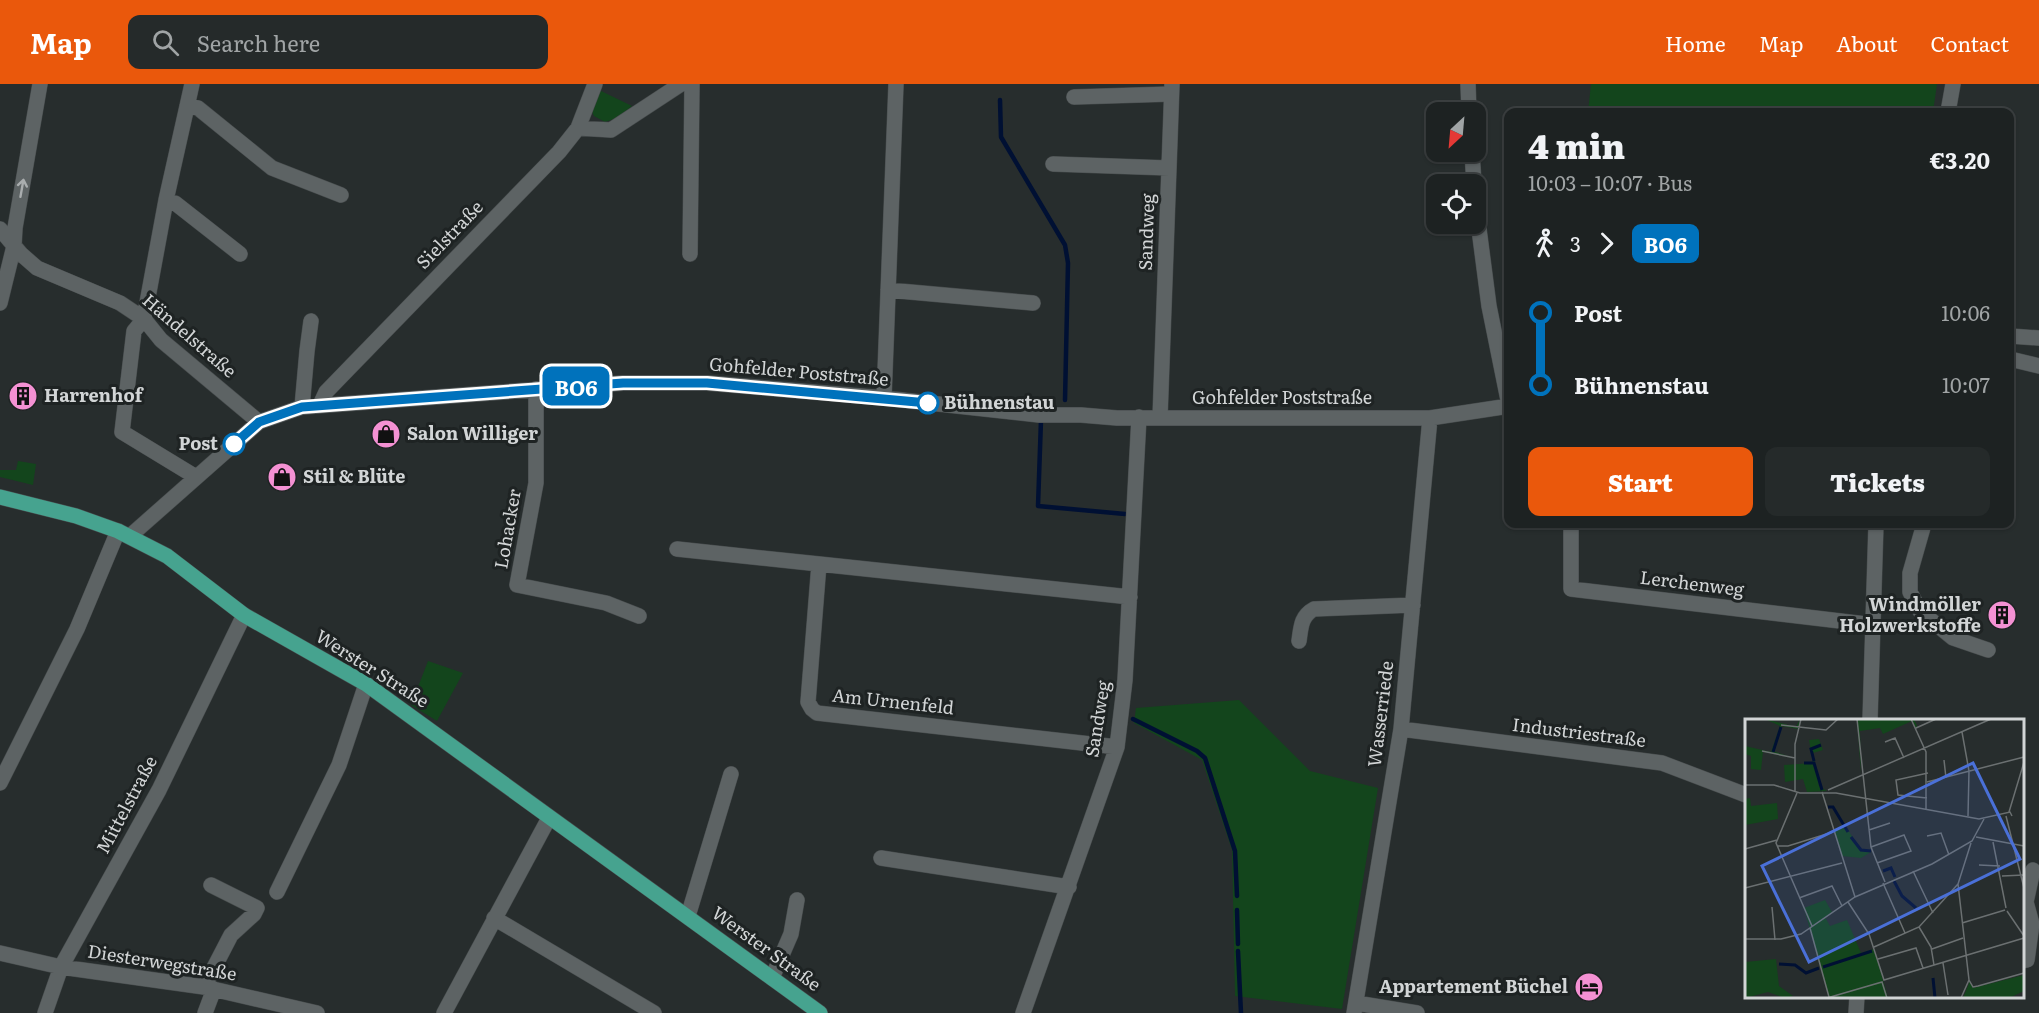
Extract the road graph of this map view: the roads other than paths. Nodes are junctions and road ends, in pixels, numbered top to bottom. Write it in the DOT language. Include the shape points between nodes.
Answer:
graph roads {
  1 [pos="40,84"];
  2 [pos="192,84"];
  3 [pos="595,84"];
  4 [pos="681,84"];
  5 [pos="692,84"];
  6 [pos="896,84"];
  7 [pos="1468,84"];
  8 [pos="1953,84"];
  9 [pos="1172,89"];
  10 [pos="1074,97"];
  11 [pos="1469,102"];
  12 [pos="187,106"];
  13 [pos="1949,108"];
  14 [pos="578,128"];
  15 [pos="1053,164"];
  16 [pos="1169,168"];
  17 [pos="341,195"];
  18 [pos="166,200"];
  19 [pos="0,229"];
  20 [pos="1480,234"];
  21 [pos="14,246"];
  22 [pos="240,254"];
  23 [pos="690,254"];
  24 [pos="888,290"];
  25 [pos="0,303"];
  26 [pos="1033,303"];
  27 [pos="144,319"];
  28 [pos="311,321"];
  29 [pos="2014,336"];
  30 [pos="2039,338"];
  31 [pos="2014,360"];
  32 [pos="2039,366"];
  33 [pos="1504,381"];
  34 [pos="536,389"];
  35 [pos="884,398"];
  36 [pos="320,405"];
  37 [pos="302,407"];
  38 [pos="1504,407"];
  39 [pos="1139,417"];
  40 [pos="1160,418"];
  41 [pos="1430,418"];
  42 [pos="259,422"];
  43 [pos="196,477"];
  44 [pos="4,497"];
  45 [pos="1571,528"];
  46 [pos="1876,528"];
  47 [pos="1923,528"];
  48 [pos="124,533"];
  49 [pos="677,549"];
  50 [pos="819,564"];
  51 [pos="1130,597"];
  52 [pos="1413,605"];
  53 [pos="244,615"];
  54 [pos="639,616"];
  55 [pos="1874,625"];
  56 [pos="1299,641"];
  57 [pos="1988,650"];
  58 [pos="366,684"];
  59 [pos="1870,719"];
  60 [pos="1401,729"];
  61 [pos="1117,747"];
  62 [pos="731,774"];
  63 [pos="0,783"];
  64 [pos="1745,795"];
  65 [pos="549,818"];
  66 [pos="881,858"];
  67 [pos="2031,870"];
  68 [pos="211,885"];
  69 [pos="1069,887"];
  70 [pos="277,892"];
  71 [pos="797,900"];
  72 [pos="688,916"];
  73 [pos="494,918"];
  74 [pos="2035,933"];
  75 [pos="0,953"];
  76 [pos="2024,961"];
  77 [pos="61,967"];
  78 [pos="772,978"];
  79 [pos="209,988"];
  80 [pos="1857,998"];
  81 [pos="269,1007"];
  82 [pos="1355,1008"];
  83 [pos="45,1013"];
  84 [pos="205,1013"];
  85 [pos="318,1013"];
  86 [pos="444,1013"];
  87 [pos="654,1013"];
  88 [pos="820,1013"];
  89 [pos="1023,1013"];
  90 [pos="1417,1013"];
  91 [pos="1856,1013"];
  21 -- 1 [label="street, one-way"];
  2 -- 12 [label="street"];
  3 -- 14 [label="street, Sielstraße"];
  4 -- 14 [label="street" via="611,130"];
  5 -- 23 [label="street"];
  6 -- 24 [label="street"];
  7 -- 11 [label="street"];
  8 -- 13 [label="street"];
  9 -- 10 [label="street"];
  9 -- 16 [label="street, Sandweg"];
  12 -- 17 [label="street" via="198,108 272,168"];
  12 -- 18 [label="street"];
  14 -- 36 [label="street, Sielstraße" via="326,392"];
  15 -- 16 [label="street"];
  16 -- 40 [label="street, Sandweg"];
  18 -- 22 [label="street"];
  18 -- 27 [label="street"];
  19 -- 21 [label="street, Händelstraße"];
  20 -- 33 [label="street"];
  21 -- 25 [label="street"];
  21 -- 27 [label="street, Händelstraße" via="38,268 120,303"];
  24 -- 26 [label="street"];
  24 -- 35 [label="street"];
  27 -- 42 [label="street, Händelstraße" via="161,340"];
  27 -- 43 [label="street" via="134,331 122,432"];
  28 -- 37 [label="street"];
  29 -- 30 [label="street"];
  31 -- 32 [label="street"];
  34 -- 35 [label="street, Gohfelder Poststraße" via="707,383"];
  34 -- 36 [label="street, Gohfelder Poststraße"];
  34 -- 54 [label="street, Lohacker" via="536,483 517,585 606,603"];
  35 -- 39 [label="street, Gohfelder Poststraße" via="1039,415"];
  36 -- 37 [label="street, Gohfelder Poststraße"];
  37 -- 42 [label="street, Gohfelder Poststraße"];
  38 -- 41 [label="street, Gohfelder Poststraße"];
  39 -- 40 [label="street, Gohfelder Poststraße"];
  39 -- 51 [label="street, Sandweg"];
  40 -- 41 [label="street, Gohfelder Poststraße"];
  41 -- 52 [label="street, Wasserriede"];
  42 -- 43 [label="street, Gohfelder Poststraße"];
  43 -- 48 [label="street, Gohfelder Poststraße"];
  44 -- 48 [label="main road, Werster Straße"];
  45 -- 55 [label="street, Lerchenweg" via="1571,589"];
  46 -- 55 [label="street"];
  47 -- 57 [label="street" via="1910,573 1910,592 1920,611 1953,638"];
  48 -- 53 [label="main road, Werster Straße" via="167,556"];
  48 -- 63 [label="street"];
  49 -- 50 [label="street"];
  50 -- 51 [label="street"];
  50 -- 61 [label="street, Am Urnenfeld" via="808,702 817,713"];
  51 -- 61 [label="street, Sandweg"];
  52 -- 56 [label="street" via="1314,609 1302,621"];
  52 -- 60 [label="street, Wasserriede"];
  53 -- 58 [label="main road, Werster Straße"];
  53 -- 77 [label="street, Mittelstraße" via="159,790"];
  55 -- 59 [label="street"];
  58 -- 65 [label="main road, Werster Straße"];
  58 -- 70 [label="street" via="339,765"];
  60 -- 64 [label="street, Industriestraße" via="1662,763"];
  60 -- 82 [label="street, Wasserriede"];
  61 -- 69 [label="street, Sandweg"];
  62 -- 72 [label="street, Werster Straße"];
  65 -- 72 [label="main road, Werster Straße"];
  65 -- 73 [label="street"];
  66 -- 69 [label="street"];
  67 -- 74 [label="street" via="2026,902"];
  68 -- 79 [label="street" via="257,908 231,935"];
  69 -- 89 [label="street, Sandweg"];
  71 -- 78 [label="street" via="791,934"];
  72 -- 78 [label="main road, Werster Straße"];
  73 -- 86 [label="street"];
  73 -- 87 [label="street"];
  74 -- 76 [label="street"];
  75 -- 77 [label="street, Diesterwegstraße"];
  77 -- 79 [label="street, Diesterwegstraße"];
  77 -- 83 [label="street, Mittelstraße"];
  78 -- 88 [label="main road, Werster Straße"];
  79 -- 81 [label="street, Diesterwegstraße"];
  79 -- 84 [label="street"];
  80 -- 91 [label="street"];
  81 -- 85 [label="street, Diesterwegstraße"];
  82 -- 90 [label="street"];
}
